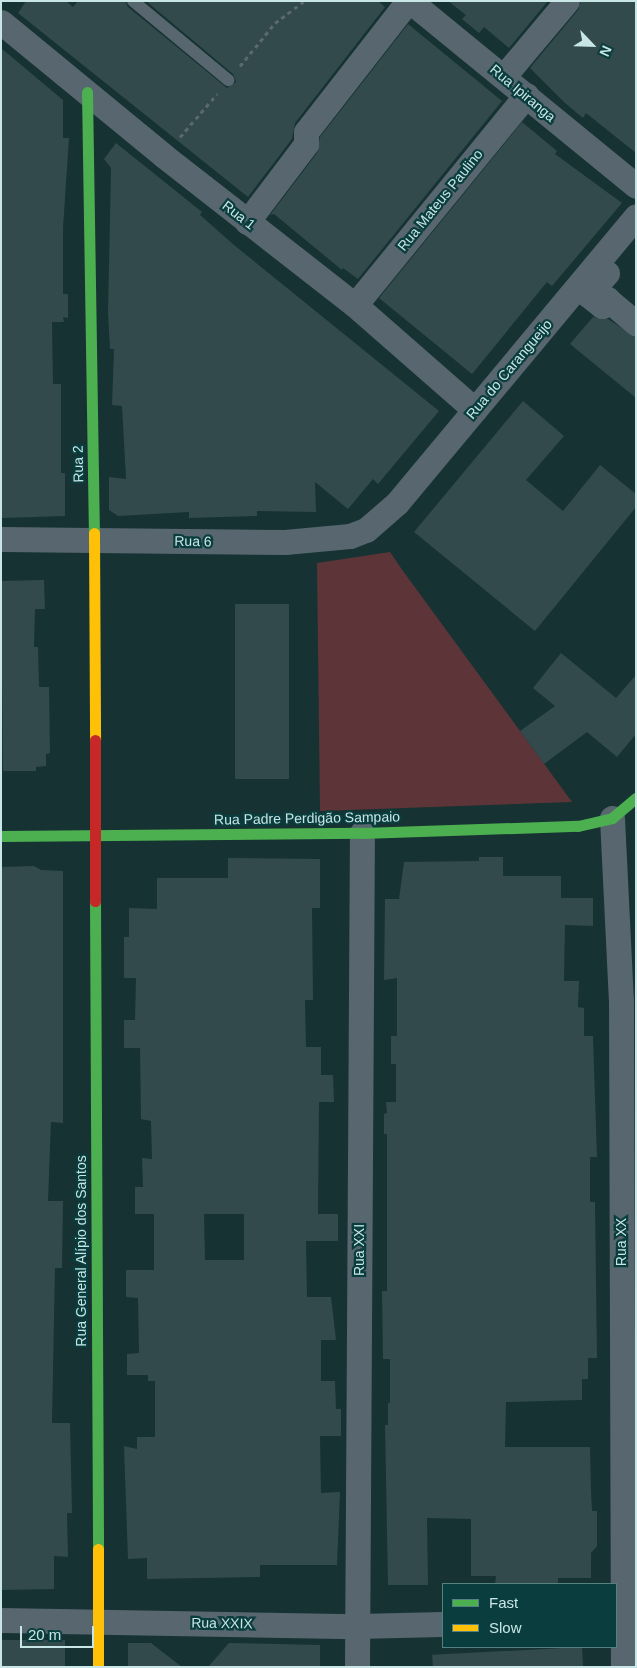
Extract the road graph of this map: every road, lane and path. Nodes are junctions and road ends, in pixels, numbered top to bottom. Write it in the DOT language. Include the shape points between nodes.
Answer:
graph roads {
  1 [pos="133,1"];
  2 [pos="409,1"];
  3 [pos="567,1"];
  4 [pos="1,22"];
  5 [pos="504,76"];
  6 [pos="228,80"];
  7 [pos="87,92"];
  8 [pos="526,95"];
  9 [pos="636,186"];
  10 [pos="636,216"];
  11 [pos="247,222"];
  12 [pos="636,238"];
  13 [pos="355,305"];
  14 [pos="636,322"];
  15 [pos="476,410"];
  16 [pos="380,519"];
  17 [pos="1,539"];
  18 [pos="94,539"];
  19 [pos="636,798"];
  20 [pos="612,818"];
  21 [pos="362,833"];
  22 [pos="1,836"];
  23 [pos="93,836"];
  24 [pos="628,1254"];
  25 [pos="625,1619"];
  26 [pos="1,1620"];
  27 [pos="98,1620"];
  28 [pos="442,1624"];
  29 [pos="356,1626"];
  30 [pos="98,1667"];
  31 [pos="357,1667"];
  32 [pos="623,1667"];
  1 -- 6 [label="lane"];
  2 -- 5 [label="street, Rua Ipiranga"];
  2 -- 11 [label="street" via="306,132 306,144"];
  3 -- 5 [label="street"];
  4 -- 7 [label="street, Rua 1"];
  5 -- 8 [label="street, Rua Ipiranga"];
  7 -- 11 [label="street, Rua 1"];
  7 -- 18 [label="street, Rua 2"];
  8 -- 9 [label="street, Rua Ipiranga"];
  8 -- 13 [label="street, Rua Mateus Paulino"];
  10 -- 15 [label="street, Rua do Carangueijo"];
  11 -- 13 [label="street, Rua 1"];
  12 -- 14 [label="street" via="588,295 602,306 607,299"];
  13 -- 15 [label="street, Rua 1"];
  15 -- 16 [label="street, Rua do Carangueijo"];
  16 -- 18 [label="street, Rua 6" via="366,530 350,536 321,540"];
  17 -- 18 [label="street, Rua 6"];
  18 -- 23 [label="street, Rua 2"];
  19 -- 20 [label="street"];
  20 -- 21 [label="street, Rua Padre Perdigão Sampaio" via="578,826"];
  20 -- 24 [label="street, Rua XX"];
  21 -- 23 [label="street, Rua Padre Perdigão Sampaio"];
  21 -- 29 [label="street, Rua XXI"];
  22 -- 23 [label="street, Rua Padre Perdigão Sampaio"];
  23 -- 27 [label="street, Rua General Alípio dos Santos"];
  24 -- 25 [label="street, Rua XX"];
  25 -- 32 [label="street, Rua XX"];
  26 -- 27 [label="street, Rua XXIX"];
  27 -- 29 [label="street, Rua XXIX"];
  27 -- 30 [label="street, Rua General Alípio dos Santos"];
  28 -- 29 [label="street, Rua XXIX"];
  29 -- 31 [label="street, Rua XXI"];
}
